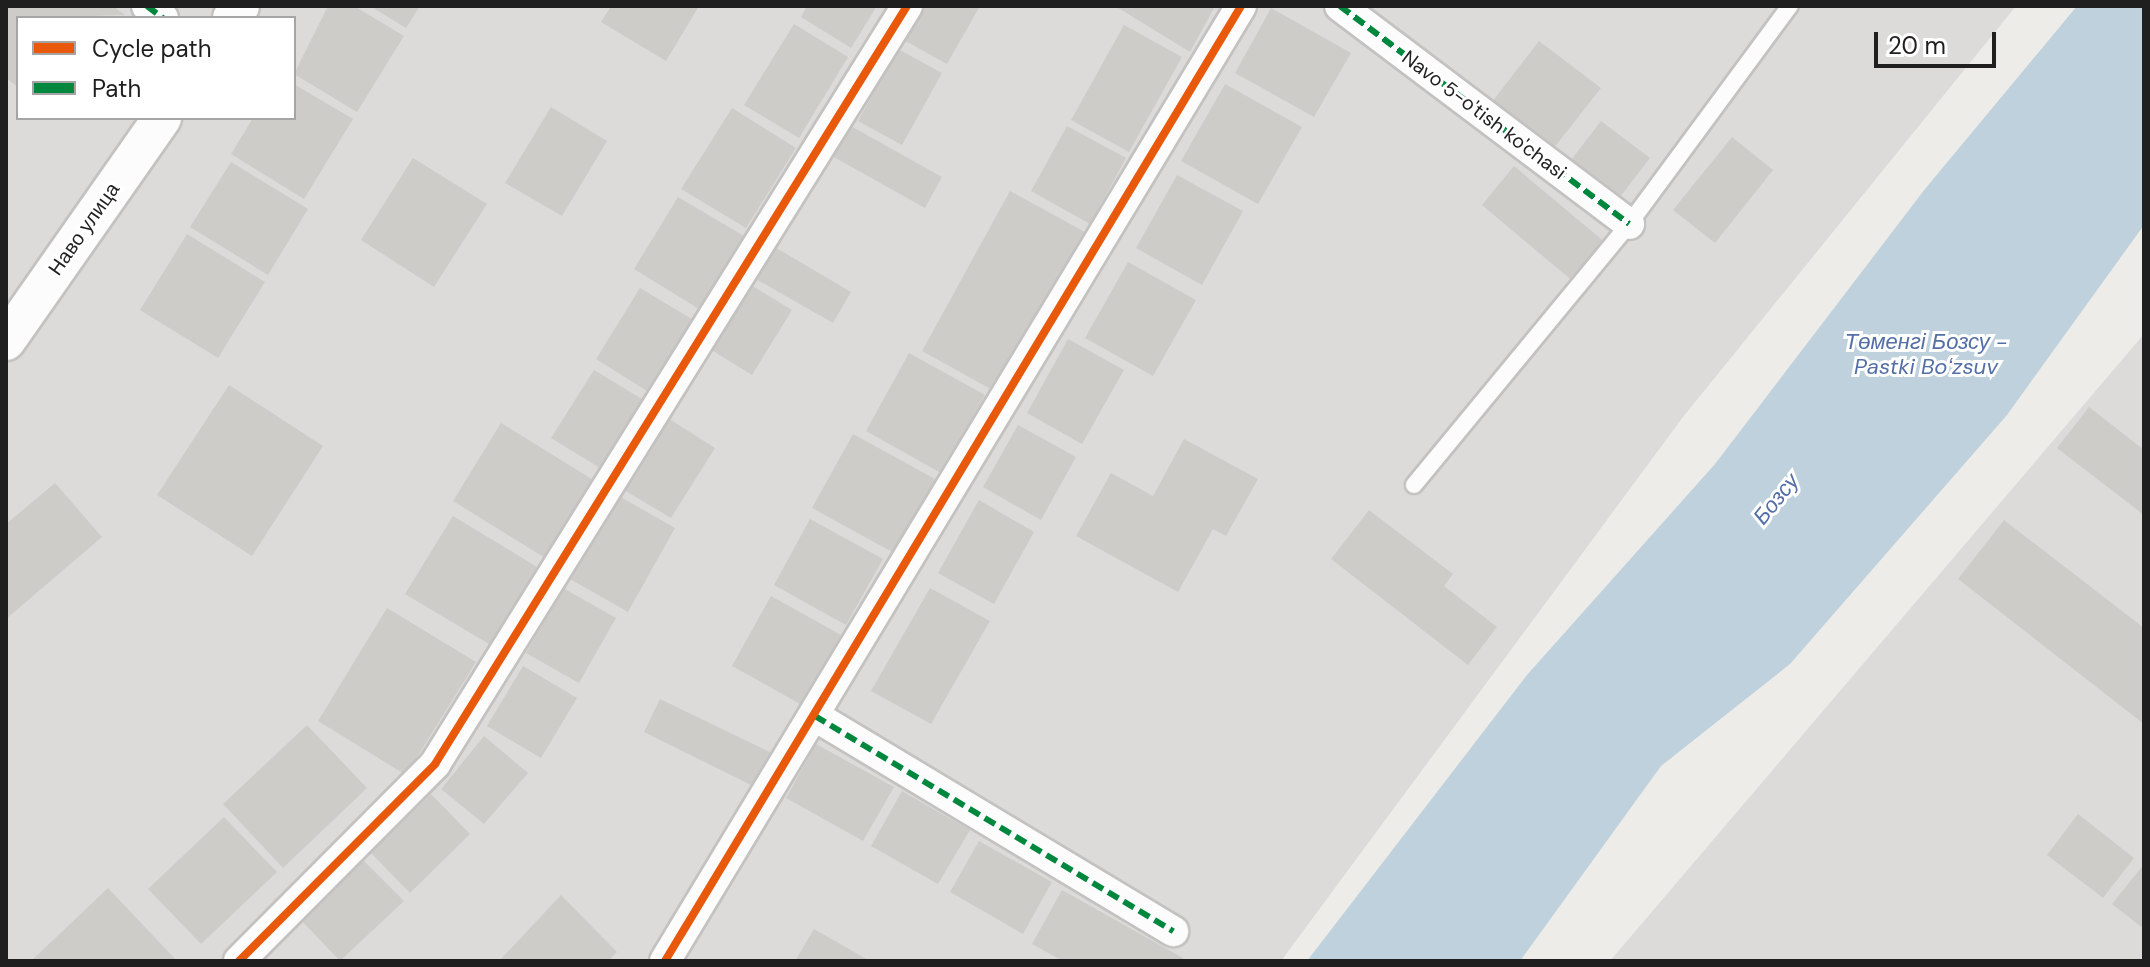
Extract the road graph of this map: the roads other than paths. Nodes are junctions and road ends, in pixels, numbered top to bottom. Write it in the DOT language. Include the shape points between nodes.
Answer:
graph roads {
  1 [pos="907,6"];
  2 [pos="1241,6"];
  3 [pos="1340,6"];
  4 [pos="1790,6"];
  5 [pos="161,120"];
  6 [pos="1629,224"];
  7 [pos="6,341"];
  8 [pos="1414,485"];
  9 [pos="815,716"];
  10 [pos="1173,931"];
  11 [pos="239,961"];
  12 [pos="665,961"];
  1 -- 11 [label="street" via="435,764"];
  2 -- 9 [label="street"];
  3 -- 6 [label="street, Navo 5-o'tish ko'chasi"];
  4 -- 6 [label="lane"];
  5 -- 7 [label="street, Наво улица"];
  6 -- 8 [label="lane"];
  9 -- 10 [label="street"];
  9 -- 12 [label="street"];
}
